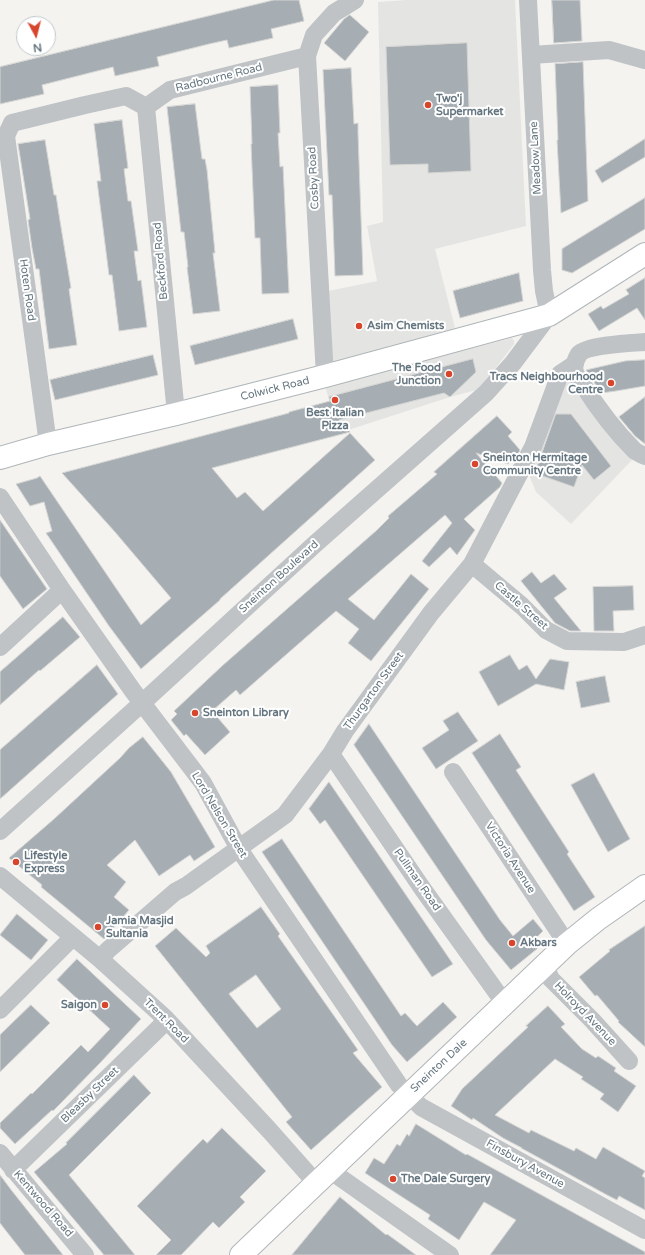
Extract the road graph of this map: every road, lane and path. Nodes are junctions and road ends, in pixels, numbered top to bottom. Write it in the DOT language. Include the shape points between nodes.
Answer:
graph roads {
  1 [pos="355,0"];
  2 [pos="528,0"];
  3 [pos="531,55"];
  4 [pos="307,56"];
  5 [pos="645,60"];
  6 [pos="146,107"];
  7 [pos="645,254"];
  8 [pos="550,315"];
  9 [pos="645,342"];
  10 [pos="575,364"];
  11 [pos="325,376"];
  12 [pos="176,414"];
  13 [pos="48,444"];
  14 [pos="645,456"];
  15 [pos="0,458"];
  16 [pos="0,497"];
  17 [pos="472,564"];
  18 [pos="62,590"];
  19 [pos="645,636"];
  20 [pos="0,647"];
  21 [pos="142,702"];
  22 [pos="331,754"];
  23 [pos="453,772"];
  24 [pos="0,830"];
  25 [pos="239,849"];
  26 [pos="0,876"];
  27 [pos="645,886"];
  28 [pos="73,937"];
  29 [pos="567,944"];
  30 [pos="100,959"];
  31 [pos="544,965"];
  32 [pos="506,1003"];
  33 [pos="0,1010"];
  34 [pos="165,1018"];
  35 [pos="629,1061"];
  36 [pos="408,1094"];
  37 [pos="0,1153"];
  38 [pos="13,1170"];
  39 [pos="324,1176"];
  40 [pos="645,1230"];
  41 [pos="85,1255"];
  42 [pos="241,1255"];
  43 [pos="450,1255"];
  1 -- 4 [label="street, Cosby Road" via="334,13 314,35"];
  2 -- 3 [label="street, Meadow Lane"];
  3 -- 5 [label="street" via="609,50"];
  3 -- 8 [label="street, Meadow Lane" via="542,270"];
  4 -- 6 [label="street, Radbourne Road" via="170,90"];
  4 -- 11 [label="street, Cosby Road"];
  6 -- 12 [label="street, Beckford Road"];
  6 -- 13 [label="street, Hoten Road" via="126,96 92,103 12,123 6,136"];
  7 -- 8 [label="street, Colwick Road"];
  8 -- 11 [label="street, Colwick Road"];
  8 -- 21 [label="street, Sneinton Boulevard" via="486,393"];
  9 -- 10 [label="street, Thurgarton Street" via="591,348 580,354"];
  10 -- 14 [label="street" via="576,374 614,427 635,451"];
  10 -- 17 [label="street, Thurgarton Street" via="560,374 533,447"];
  11 -- 12 [label="street, Colwick Road"];
  12 -- 13 [label="street, Colwick Road"];
  13 -- 15 [label="street, Colwick Road"];
  16 -- 18 [label="street, Lord Nelson Street"];
  17 -- 19 [label="street, Castle Street" via="546,630 567,641 624,642"];
  17 -- 22 [label="street, Thurgarton Street" via="430,613"];
  18 -- 20 [label="street"];
  18 -- 21 [label="street, Lord Nelson Street"];
  21 -- 24 [label="street, Sneinton Boulevard"];
  21 -- 25 [label="street, Lord Nelson Street" via="203,783"];
  22 -- 25 [label="street, Thurgarton Street" via="285,815"];
  22 -- 32 [label="street, Pullman Road" via="422,888"];
  23 -- 29 [label="street, Victoria Avenue"];
  25 -- 30 [label="street, Thurgarton Street" via="175,892"];
  25 -- 36 [label="street, Lord Nelson Street" via="399,1085"];
  26 -- 28 [label="street, Trent Road"];
  27 -- 29 [label="street, Sneinton Dale" via="598,918"];
  28 -- 30 [label="street, Trent Road"];
  28 -- 33 [label="street"];
  29 -- 31 [label="street, Sneinton Dale"];
  30 -- 34 [label="street, Trent Road"];
  31 -- 32 [label="street, Sneinton Dale"];
  31 -- 35 [label="street, Holroyd Avenue" via="551,979"];
  32 -- 36 [label="street, Sneinton Dale"];
  34 -- 38 [label="street, Bleasby Street" via="154,1032"];
  34 -- 39 [label="street, Trent Road" via="270,1132"];
  36 -- 39 [label="street, Sneinton Dale"];
  36 -- 40 [label="street, Finsbury Avenue" via="421,1107"];
  37 -- 38 [label="street, Kentwood Road"];
  38 -- 41 [label="street, Kentwood Road"];
  39 -- 42 [label="street, Sneinton Dale"];
  39 -- 43 [label="street, Trent Road" via="338,1176"];
}
